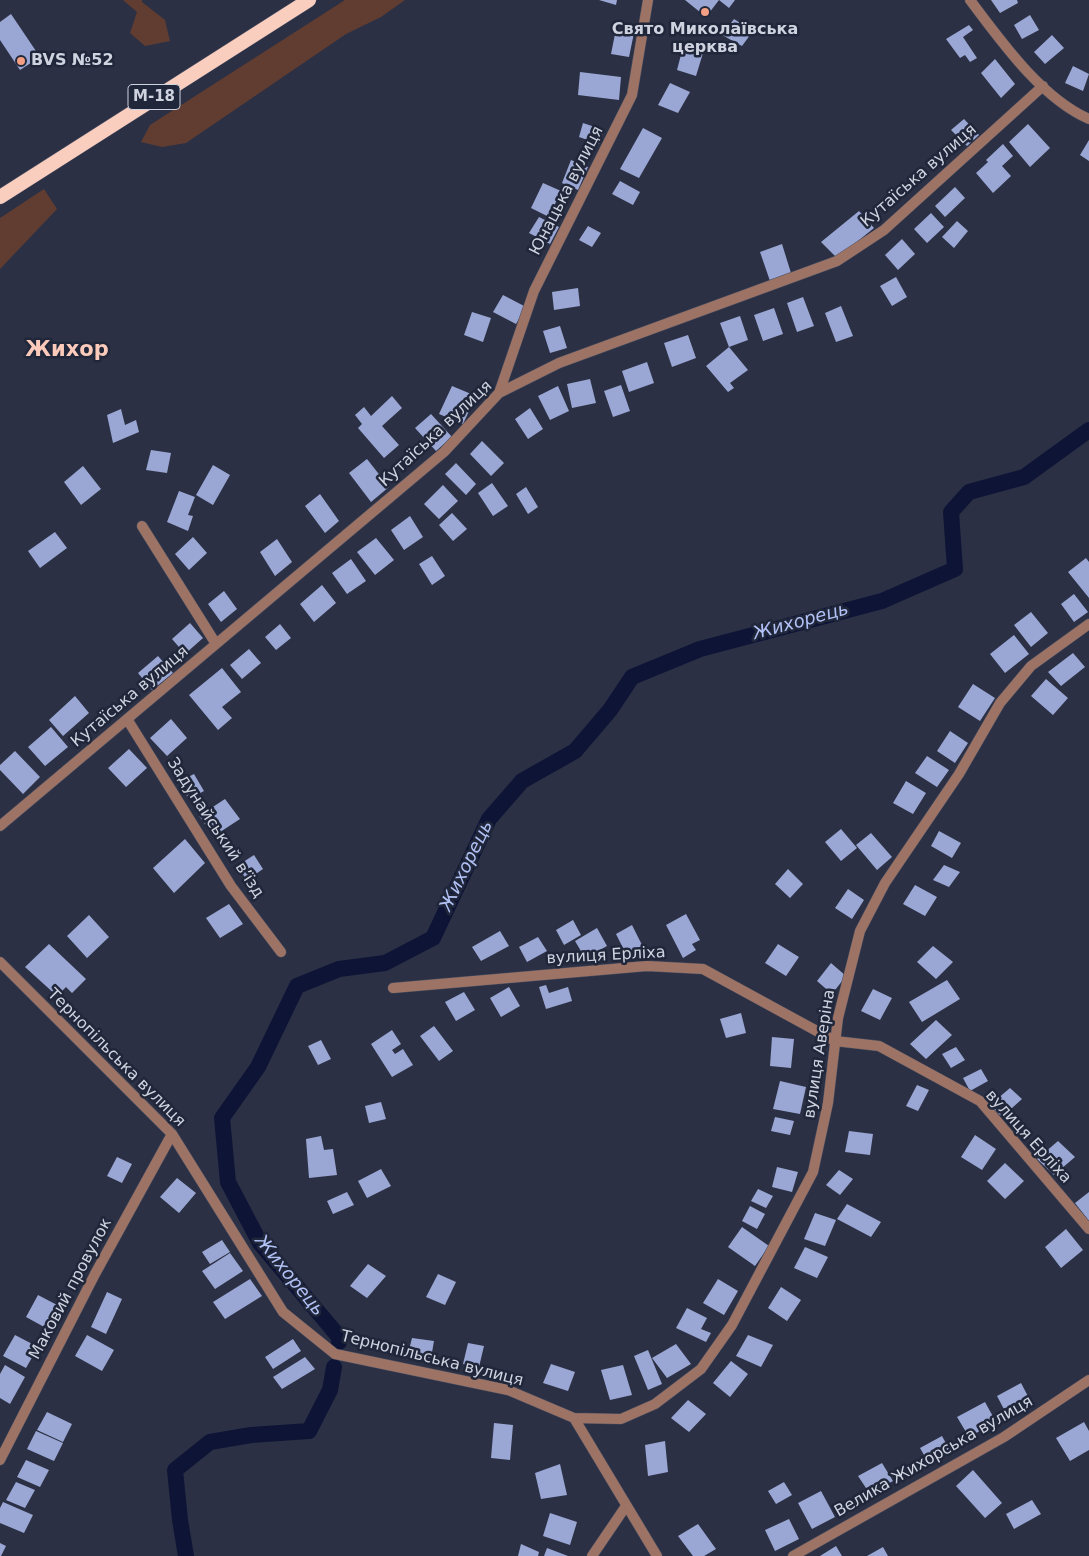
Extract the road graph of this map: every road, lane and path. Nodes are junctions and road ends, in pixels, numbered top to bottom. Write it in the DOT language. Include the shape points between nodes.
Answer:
graph roads {
  1 [pos="309,0"];
  2 [pos="648,0"];
  3 [pos="970,0"];
  4 [pos="1044,86"];
  5 [pos="1089,119"];
  6 [pos="0,197"];
  7 [pos="499,393"];
  8 [pos="142,526"];
  9 [pos="1089,624"];
  10 [pos="216,644"];
  11 [pos="127,719"];
  12 [pos="0,826"];
  13 [pos="281,952"];
  14 [pos="0,962"];
  15 [pos="393,988"];
  16 [pos="835,1041"];
  17 [pos="172,1134"];
  18 [pos="1089,1229"];
  19 [pos="1089,1380"];
  20 [pos="574,1418"];
  21 [pos="0,1460"];
  22 [pos="626,1506"];
  23 [pos="592,1556"];
  24 [pos="658,1556"];
  25 [pos="793,1556"];
  1 -- 6 [label="highway, М-18"];
  2 -- 7 [label="street, Юнацька вулиця" via="632,95 534,291"];
  3 -- 4 [label="street" via="1014,56"];
  4 -- 5 [label="street" via="1062,103"];
  4 -- 7 [label="street, Кутаїська вулиця" via="884,230 837,261 559,363"];
  7 -- 10 [label="street, Кутаїська вулиця" via="444,452"];
  8 -- 10 [label="street"];
  9 -- 16 [label="street, вулиця Аверіна" via="1031,666 1000,703 960,774 885,883 860,931"];
  10 -- 11 [label="street, Кутаїська вулиця"];
  11 -- 12 [label="street, Кутаїська вулиця"];
  11 -- 13 [label="street, Задунайський в’їзд" via="232,886"];
  14 -- 17 [label="street, Тернопільська вулиця"];
  15 -- 16 [label="street, вулиця Ерліха" via="647,966 703,969"];
  16 -- 18 [label="street, вулиця Ерліха" via="879,1046 980,1101"];
  16 -- 20 [label="street, вулиця Аверіна" via="828,1103 813,1172 732,1325 701,1369 655,1404 621,1419"];
  17 -- 20 [label="street, Тернопільська вулиця" via="282,1312 335,1354 508,1390"];
  17 -- 21 [label="street, Маковий провулок" via="95,1274"];
  19 -- 25 [label="street, Велика Жихорська вулиця" via="1004,1437"];
  20 -- 22 [label="street"];
  22 -- 23 [label="street"];
  22 -- 24 [label="street"];
}
